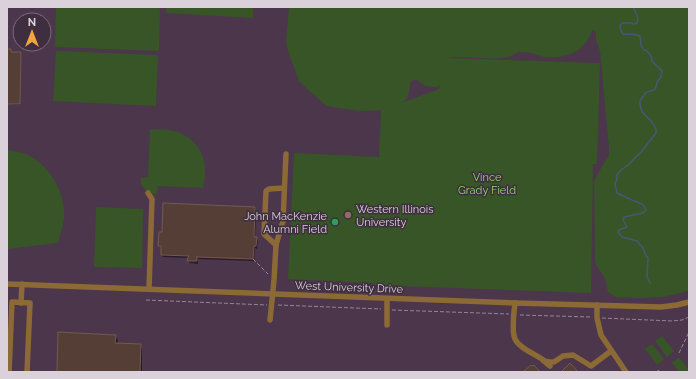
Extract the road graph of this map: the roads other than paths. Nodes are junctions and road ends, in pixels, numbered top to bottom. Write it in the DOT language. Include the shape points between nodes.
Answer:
graph roads {
  1 [pos="286,154"];
  2 [pos="284,188"];
  3 [pos="148,193"];
  4 [pos="276,245"];
  5 [pos="7,284"];
  6 [pos="22,284"];
  7 [pos="149,289"];
  8 [pos="273,294"];
  9 [pos="387,298"];
  10 [pos="689,302"];
  11 [pos="21,303"];
  12 [pos="515,303"];
  13 [pos="597,305"];
  14 [pos="270,320"];
  15 [pos="387,325"];
  16 [pos="611,351"];
  17 [pos="544,361"];
  18 [pos="550,366"];
  19 [pos="9,372"];
  20 [pos="27,372"];
  21 [pos="626,372"];
  1 -- 2 [label="street"];
  2 -- 4 [label="street" via="283,221"];
  2 -- 4 [label="street" via="266,191 264,234"];
  3 -- 7 [label="street" via="152,199"];
  4 -- 8 [label="street"];
  5 -- 6 [label="street, West University Drive"];
  6 -- 7 [label="street, West University Drive"];
  6 -- 11 [label="street"];
  7 -- 8 [label="street, West University Drive"];
  8 -- 9 [label="street, West University Drive"];
  8 -- 14 [label="street"];
  9 -- 12 [label="street, West University Drive"];
  9 -- 15 [label="street"];
  10 -- 13 [label="street, West University Drive" via="661,307"];
  11 -- 19 [label="street" via="12,302"];
  11 -- 20 [label="street" via="30,303"];
  12 -- 13 [label="street, West University Drive"];
  12 -- 17 [label="street" via="515,339"];
  13 -- 16 [label="street" via="601,335"];
  16 -- 17 [label="street" via="591,366 573,355 563,356 554,362"];
  16 -- 21 [label="street"];
  17 -- 18 [label="street"];
}
